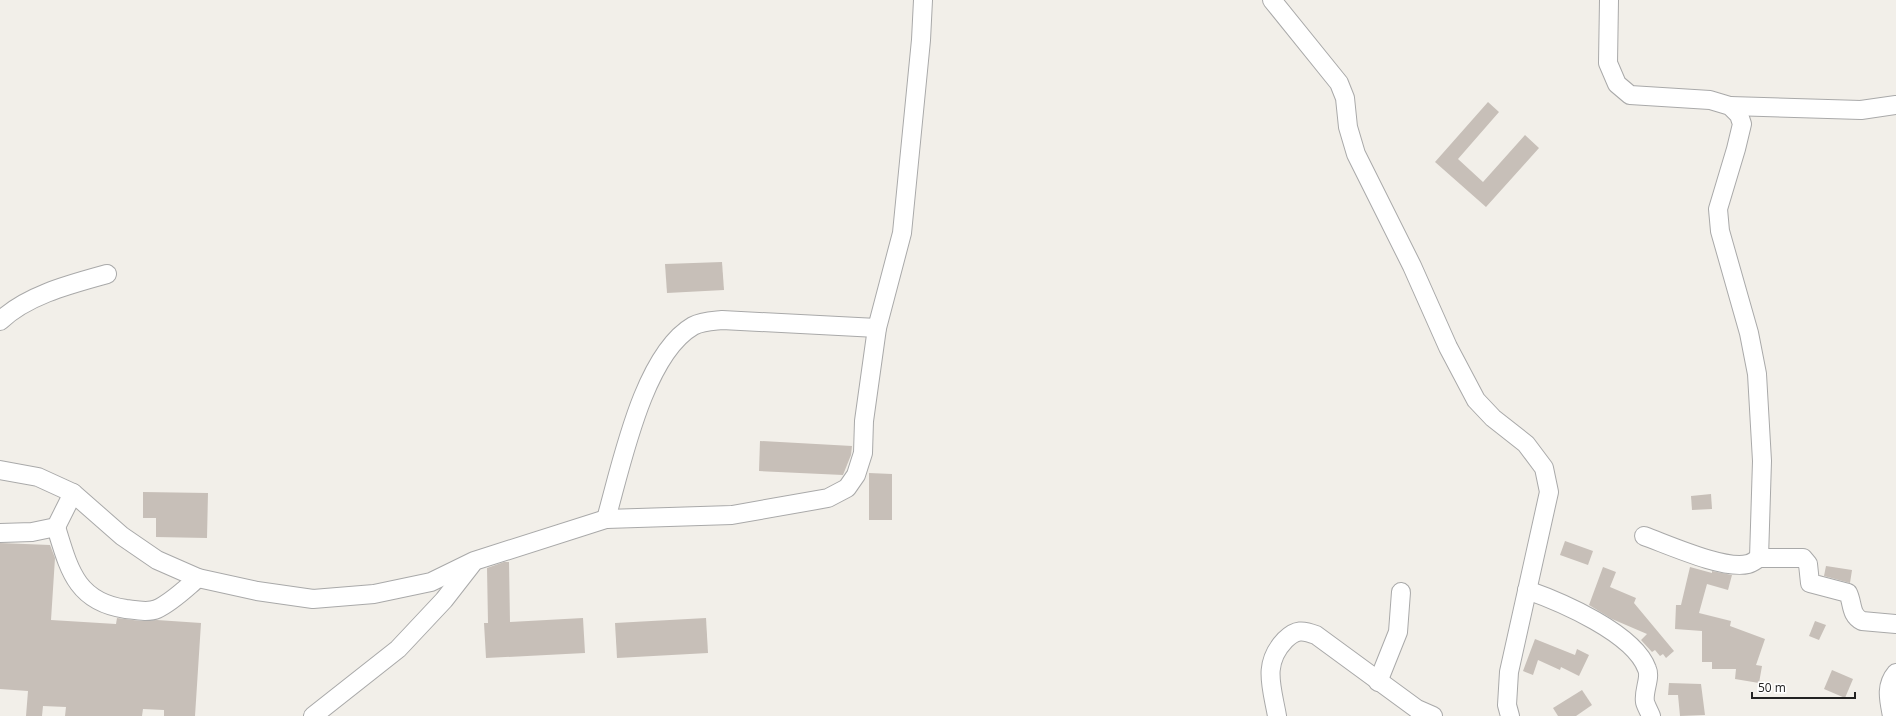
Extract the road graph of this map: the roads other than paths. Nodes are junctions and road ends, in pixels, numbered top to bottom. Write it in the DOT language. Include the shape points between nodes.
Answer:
graph roads {
  1 [pos="924,0"];
  2 [pos="1272,0"];
  3 [pos="1609,0"];
  4 [pos="1896,105"];
  5 [pos="1730,106"];
  6 [pos="107,274"];
  7 [pos="0,321"];
  8 [pos="877,328"];
  9 [pos="0,470"];
  10 [pos="73,493"];
  11 [pos="606,519"];
  12 [pos="56,527"];
  13 [pos="0,533"];
  14 [pos="1644,536"];
  15 [pos="1759,558"];
  16 [pos="474,561"];
  17 [pos="198,578"];
  18 [pos="431,582"];
  19 [pos="1527,590"];
  20 [pos="1401,592"];
  21 [pos="444,600"];
  22 [pos="1896,624"];
  23 [pos="1896,673"];
  24 [pos="1378,682"];
  25 [pos="313,716"];
  26 [pos="1278,716"];
  27 [pos="1433,716"];
  28 [pos="1510,716"];
  29 [pos="1651,716"];
  30 [pos="1892,716"];
  1 -- 8 [label="street" via="902,234"];
  2 -- 19 [label="street" via="1339,83 1345,98 1348,127 1356,154 1476,400 1493,418 1526,444 1544,468 1549,492"];
  3 -- 5 [label="street" via="1608,63 1617,84 1630,94 1710,100"];
  4 -- 5 [label="street" via="1861,110"];
  5 -- 15 [label="street" via="1739,115 1742,124 1718,209 1720,231 1749,333 1757,374 1762,461"];
  6 -- 7 [label="street" via="61,287"];
  8 -- 11 [label="street" via="722,320 707,321 685,332 659,362 640,402"];
  8 -- 11 [label="street" via="864,421 863,453 856,475 847,488 828,498 732,515"];
  9 -- 10 [label="street" via="38,477"];
  10 -- 12 [label="street"];
  10 -- 17 [label="street" via="122,536 157,560"];
  11 -- 16 [label="street"];
  12 -- 13 [label="street" via="32,532"];
  12 -- 17 [label="street" via="71,572 85,591 113,607 138,611 155,610"];
  14 -- 15 [label="street" via="1700,556 1737,565 1750,563"];
  15 -- 22 [label="street" via="1803,558 1808,564 1810,583 1848,593 1853,612 1858,619"];
  16 -- 18 [label="street"];
  16 -- 21 [label="street"];
  17 -- 18 [label="street" via="257,591 313,599 374,594"];
  18 -- 21 [label="street"];
  19 -- 28 [label="street" via="1509,672 1507,705"];
  19 -- 29 [label="street" via="1549,598 1611,630 1642,658 1648,670 1645,702"];
  20 -- 24 [label="street" via="1398,632"];
  21 -- 25 [label="street" via="398,649"];
  23 -- 30 [label="street" via="1888,687"];
  24 -- 26 [label="street" via="1316,636 1305,631 1292,633 1278,648 1270,663"];
  24 -- 27 [label="street" via="1417,709"];
}
